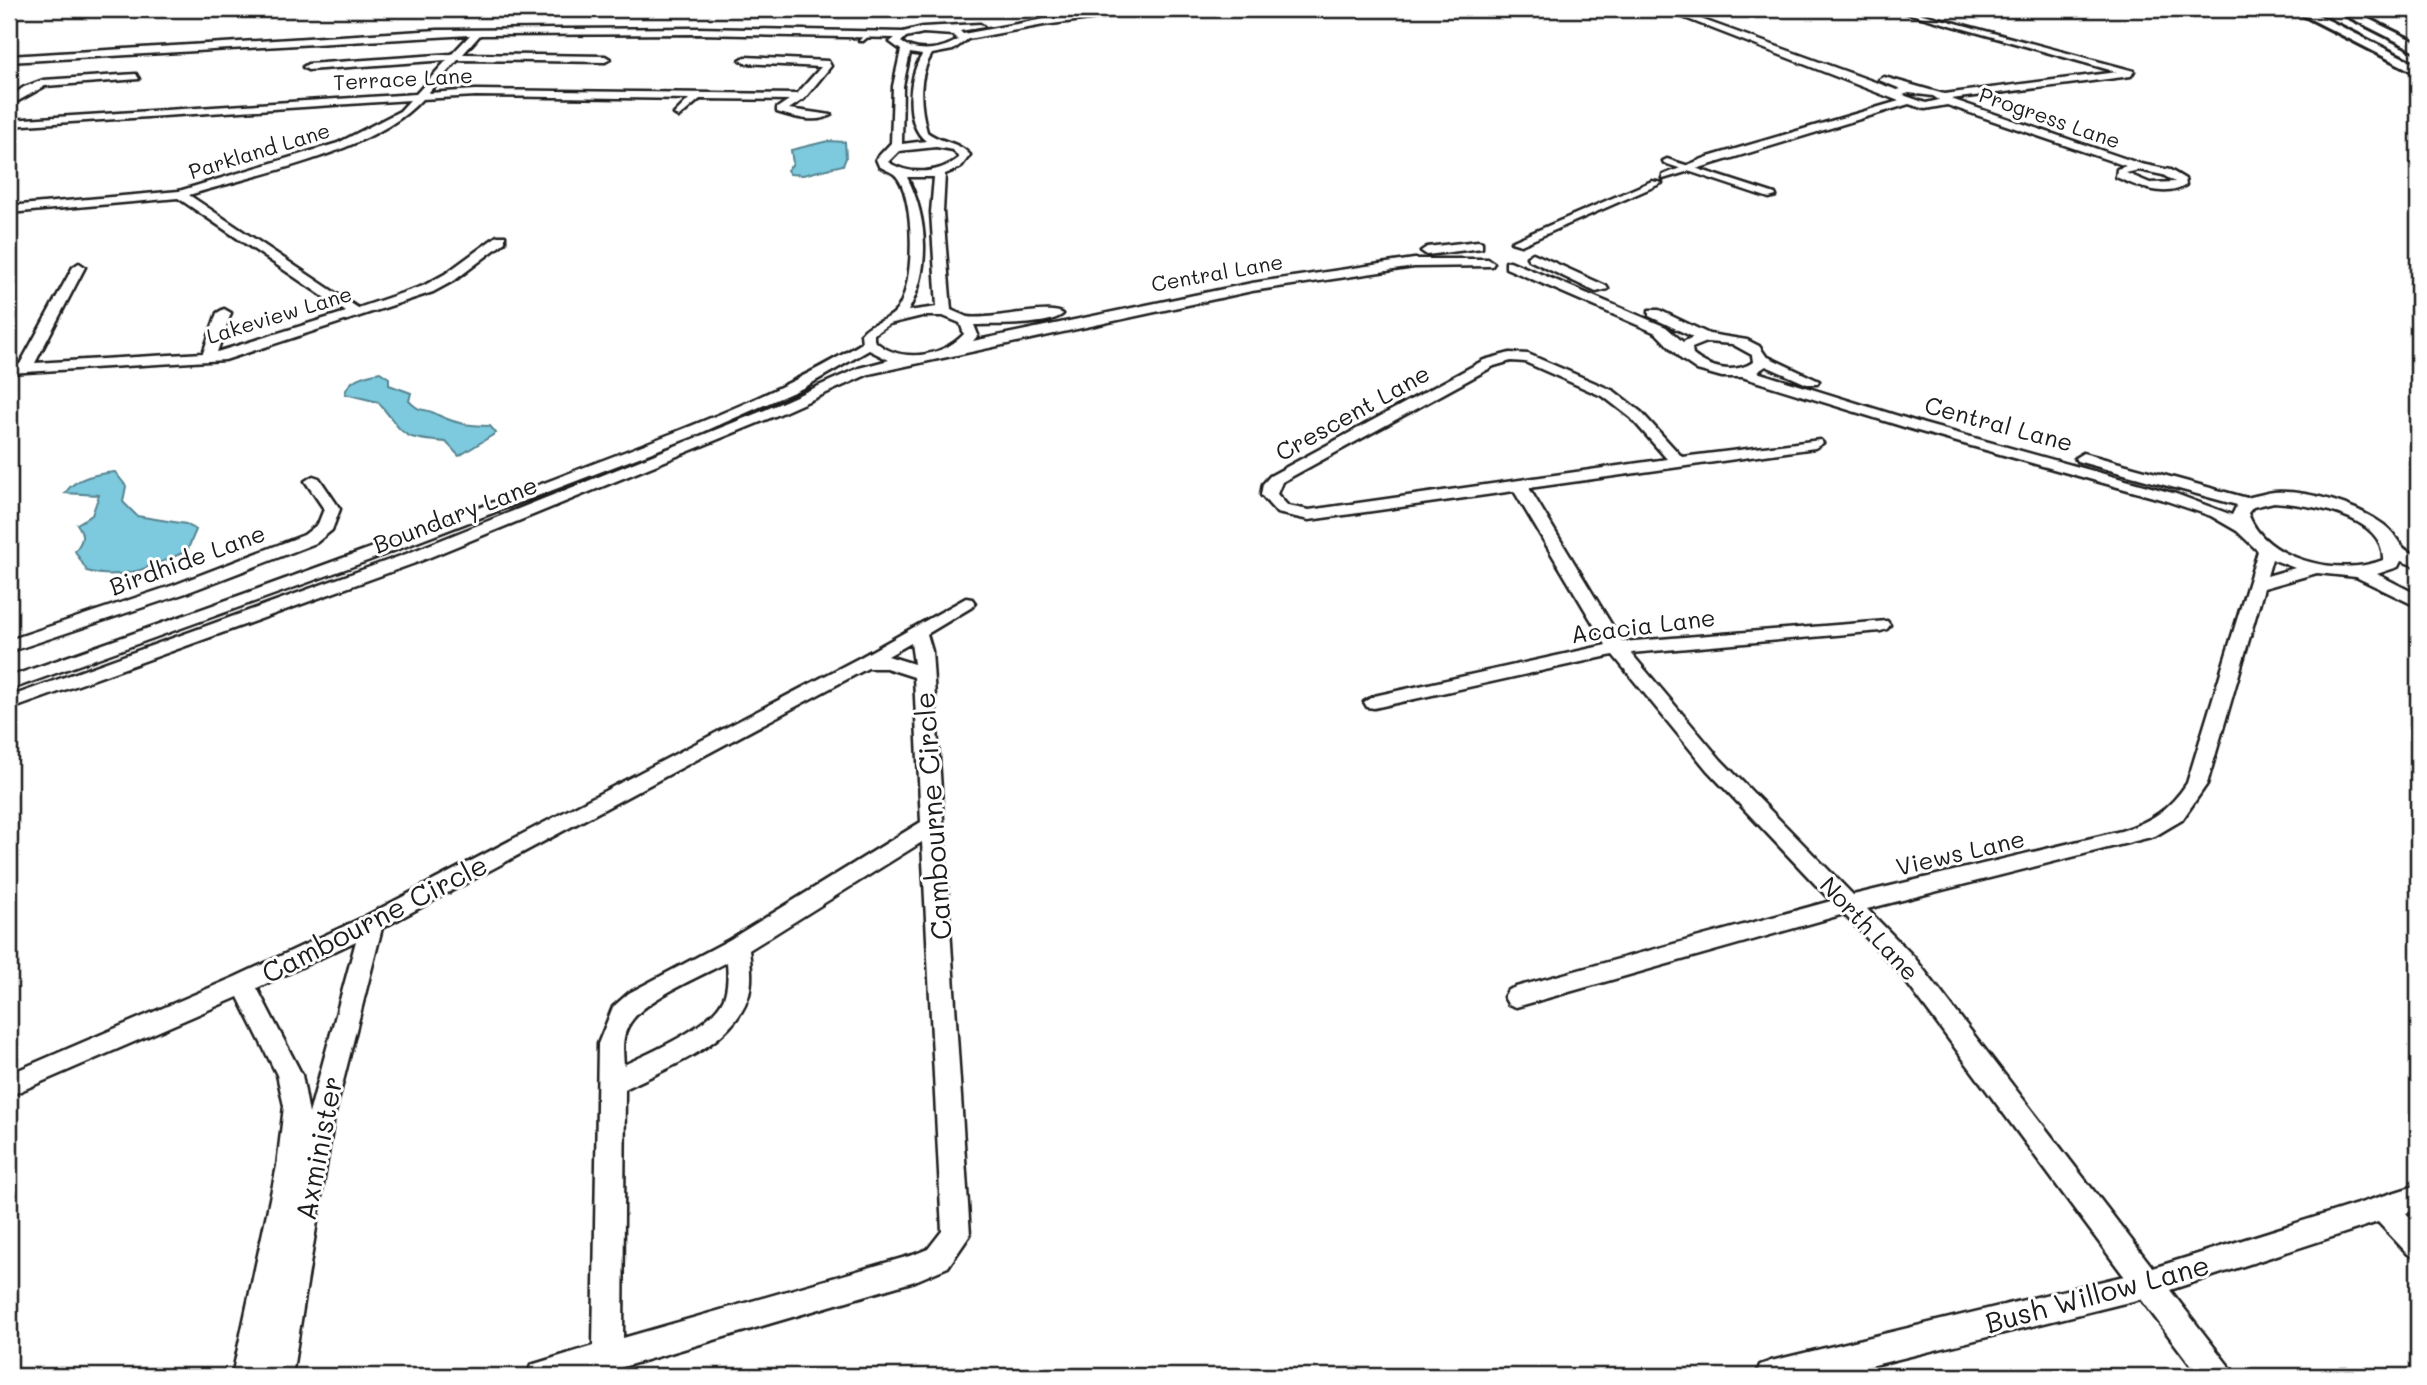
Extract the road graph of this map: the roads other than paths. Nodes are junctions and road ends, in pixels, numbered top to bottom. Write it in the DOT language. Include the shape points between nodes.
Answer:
graph roads {
  1 [pos="1115,9"];
  2 [pos="1163,9"];
  3 [pos="1666,9"];
  4 [pos="1686,9"];
  5 [pos="2297,9"];
  6 [pos="2339,9"];
  7 [pos="1907,10"];
  8 [pos="946,30"];
  9 [pos="475,35"];
  10 [pos="904,35"];
  11 [pos="964,37"];
  12 [pos="864,38"];
  13 [pos="895,42"];
  14 [pos="2418,48"];
  15 [pos="906,49"];
  16 [pos="929,51"];
  17 [pos="456,57"];
  18 [pos="604,59"];
  19 [pos="745,60"];
  20 [pos="9,62"];
  21 [pos="308,67"];
  22 [pos="2418,70"];
  23 [pos="136,77"];
  24 [pos="1914,90"];
  25 [pos="423,95"];
  26 [pos="698,95"];
  27 [pos="800,97"];
  28 [pos="1901,98"];
  29 [pos="1947,100"];
  30 [pos="9,103"];
  31 [pos="1932,106"];
  32 [pos="679,114"];
  33 [pos="826,115"];
  34 [pos="9,123"];
  35 [pos="936,144"];
  36 [pos="895,149"];
  37 [pos="1667,161"];
  38 [pos="1690,167"];
  39 [pos="2140,167"];
  40 [pos="2121,171"];
  41 [pos="899,172"];
  42 [pos="940,172"];
  43 [pos="180,194"];
  44 [pos="1772,196"];
  45 [pos="9,209"];
  46 [pos="502,239"];
  47 [pos="1533,257"];
  48 [pos="1488,263"];
  49 [pos="1510,265"];
  50 [pos="79,267"];
  51 [pos="945,312"];
  52 [pos="223,313"];
  53 [pos="357,313"];
  54 [pos="899,315"];
  55 [pos="966,321"];
  56 [pos="1707,338"];
  57 [pos="869,344"];
  58 [pos="956,349"];
  59 [pos="1684,351"];
  60 [pos="914,358"];
  61 [pos="208,359"];
  62 [pos="1761,359"];
  63 [pos="26,368"];
  64 [pos="9,369"];
  65 [pos="1741,372"];
  66 [pos="1815,443"];
  67 [pos="1679,463"];
  68 [pos="313,481"];
  69 [pos="1518,485"];
  70 [pos="2247,503"];
  71 [pos="2243,527"];
  72 [pos="2267,548"];
  73 [pos="2395,553"];
  74 [pos="2418,562"];
  75 [pos="2314,568"];
  76 [pos="2363,574"];
  77 [pos="2256,585"];
  78 [pos="2418,601"];
  79 [pos="966,603"];
  80 [pos="1881,625"];
  81 [pos="917,632"];
  82 [pos="9,646"];
  83 [pos="1616,648"];
  84 [pos="866,662"];
  85 [pos="923,674"];
  86 [pos="9,684"];
  87 [pos="1374,702"];
  88 [pos="9,704"];
  89 [pos="934,824"];
  90 [pos="1850,904"];
  91 [pos="372,923"];
  92 [pos="737,946"];
  93 [pos="243,984"];
  94 [pos="1516,997"];
  95 [pos="612,1083"];
  96 [pos="9,1085"];
  97 [pos="2418,1197"];
  98 [pos="2383,1208"];
  99 [pos="2418,1245"];
  100 [pos="2146,1284"];
  101 [pos="608,1357"];
  102 [pos="247,1376"];
  103 [pos="277,1376"];
  104 [pos="542,1376"];
  105 [pos="1771,1376"];
  106 [pos="2217,1376"];
  1 -- 8 [label="street"];
  2 -- 11 [label="street" via="1044,22"];
  3 -- 28 [label="street"];
  4 -- 24 [label="street"];
  5 -- 22 [label="main road"];
  6 -- 14 [label="main road"];
  7 -- 29 [label="street" via="2131,73"];
  8 -- 10 [label="street"];
  8 -- 11 [label="street"];
  9 -- 12 [label="street"];
  9 -- 17 [label="street, Parkland Lane"];
  9 -- 20 [label="street"];
  10 -- 12 [label="street"];
  10 -- 13 [label="street"];
  11 -- 16 [label="street" via="956,46"];
  12 -- 13 [label="street"];
  13 -- 15 [label="street"];
  15 -- 16 [label="street"];
  15 -- 36 [label="street"];
  16 -- 35 [label="street" via="919,66 917,104 922,132"];
  17 -- 18 [label="street"];
  17 -- 21 [label="street"];
  17 -- 25 [label="street, Parkland Lane"];
  19 -- 27 [label="street" via="828,64"];
  23 -- 30 [label="street" via="43,83"];
  24 -- 28 [label="street, Central Lane"];
  24 -- 29 [label="street"];
  25 -- 26 [label="street, Terrace Lane"];
  25 -- 34 [label="street, Terrace Lane"];
  25 -- 43 [label="street, Parkland Lane" via="404,113 366,135"];
  26 -- 27 [label="street, Terrace Lane"];
  26 -- 32 [label="street"];
  27 -- 33 [label="street" via="781,110"];
  28 -- 31 [label="street"];
  28 -- 38 [label="street, Central Lane"];
  29 -- 31 [label="street"];
  29 -- 39 [label="street, Progress Lane"];
  31 -- 40 [label="street, Progress Lane"];
  35 -- 36 [label="street"];
  35 -- 42 [label="street" via="956,147 965,155 960,164"];
  36 -- 41 [label="street" via="882,159 888,169"];
  37 -- 38 [label="street"];
  38 -- 44 [label="street"];
  38 -- 47 [label="street, Central Lane" via="1512,242 1530,249"];
  39 -- 40 [label="street"];
  39 -- 40 [label="street, Progress Lane" via="2166,172 2181,181 2180,185 2148,187 2125,180"];
  41 -- 42 [label="street"];
  41 -- 54 [label="street" via="915,232 918,270"];
  42 -- 51 [label="street" via="939,291"];
  43 -- 45 [label="street, Parkland Lane"];
  43 -- 53 [label="street"];
  46 -- 53 [label="street, Lakeview Lane" via="440,283"];
  47 -- 49 [label="street, Central Lane"];
  47 -- 56 [label="street, Central Lane"];
  48 -- 49 [label="street, Central Lane"];
  48 -- 55 [label="street, Central Lane" via="1473,251 1483,243 1269,273 1039,317"];
  48 -- 58 [label="street, Central Lane" via="1414,263 1252,287"];
  49 -- 59 [label="street, Central Lane" via="1661,330"];
  50 -- 63 [label="street"];
  51 -- 54 [label="street"];
  51 -- 55 [label="street"];
  52 -- 61 [label="street"];
  53 -- 61 [label="street, Lakeview Lane" via="244,352"];
  54 -- 57 [label="street" via="873,327"];
  55 -- 58 [label="street" via="971,335"];
  56 -- 59 [label="street" via="1693,341"];
  56 -- 62 [label="street, Central Lane" via="1738,341 1755,349"];
  57 -- 60 [label="street" via="888,356"];
  57 -- 86 [label="street, Boundary Lane" via="806,381 633,453 332,569"];
  58 -- 60 [label="street, Central Lane"];
  59 -- 65 [label="street, Central Lane" via="1691,361 1708,369"];
  60 -- 88 [label="street, Boundary Lane" via="864,371 412,558"];
  61 -- 63 [label="street, Lakeview Lane"];
  62 -- 65 [label="street" via="1756,368"];
  62 -- 70 [label="street, Central Lane" via="1864,398"];
  63 -- 64 [label="street, Lakeview Lane"];
  65 -- 71 [label="street, Central Lane" via="2170,497"];
  66 -- 67 [label="street, Crescent Lane"];
  67 -- 69 [label="street, Crescent Lane"];
  67 -- 69 [label="street, Crescent Lane" via="1636,415 1609,394 1542,362 1510,357 1489,363 1276,479 1269,495 1283,510 1309,515"];
  68 -- 82 [label="street, Birdhide Lane" via="332,509 326,526 310,539 180,589"];
  69 -- 83 [label="street, North Lane"];
  70 -- 71 [label="street" via="2240,513"];
  70 -- 73 [label="street, Central Lane" via="2292,497 2332,506 2383,533"];
  71 -- 72 [label="street, Central Lane"];
  72 -- 75 [label="street, Central Lane"];
  72 -- 77 [label="street, Views Lane"];
  73 -- 74 [label="street, Central Lane"];
  73 -- 76 [label="street" via="2392,563"];
  75 -- 76 [label="street, Central Lane"];
  75 -- 77 [label="street"];
  76 -- 78 [label="street, Central Lane"];
  77 -- 90 [label="street, Views Lane" via="2197,784 2172,819 2121,839"];
  79 -- 81 [label="street"];
  80 -- 83 [label="street, Acacia Lane"];
  81 -- 84 [label="street"];
  81 -- 85 [label="street"];
  83 -- 87 [label="street, Acacia Lane"];
  83 -- 90 [label="street, North Lane" via="1714,765"];
  84 -- 85 [label="street, Cambourne Circle" via="888,662"];
  84 -- 91 [label="street, Cambourne Circle"];
  85 -- 89 [label="street, Cambourne Circle"];
  89 -- 92 [label="street"];
  89 -- 101 [label="street, Cambourne Circle" via="958,1216 950,1246 938,1258 915,1268"];
  90 -- 94 [label="street, Views Lane"];
  90 -- 100 [label="street, North Lane" via="1906,964 1964,1038"];
  91 -- 93 [label="street, Cambourne Circle"];
  91 -- 103 [label="street, Axminister" via="321,1116"];
  92 -- 95 [label="street" via="739,986 728,1012 688,1043"];
  92 -- 95 [label="street" via="637,1000 622,1014 610,1044"];
  93 -- 96 [label="street, Cambourne Circle"];
  93 -- 102 [label="street, Axminister" via="289,1075 297,1106 290,1166"];
  95 -- 101 [label="street"];
  97 -- 98 [label="street, Bush Willow Lane"];
  98 -- 99 [label="street"];
  98 -- 100 [label="street, Bush Willow Lane"];
  100 -- 105 [label="street, Bush Willow Lane"];
  100 -- 106 [label="street, North Lane"];
  101 -- 104 [label="street, Cambourne Circle"];
}
